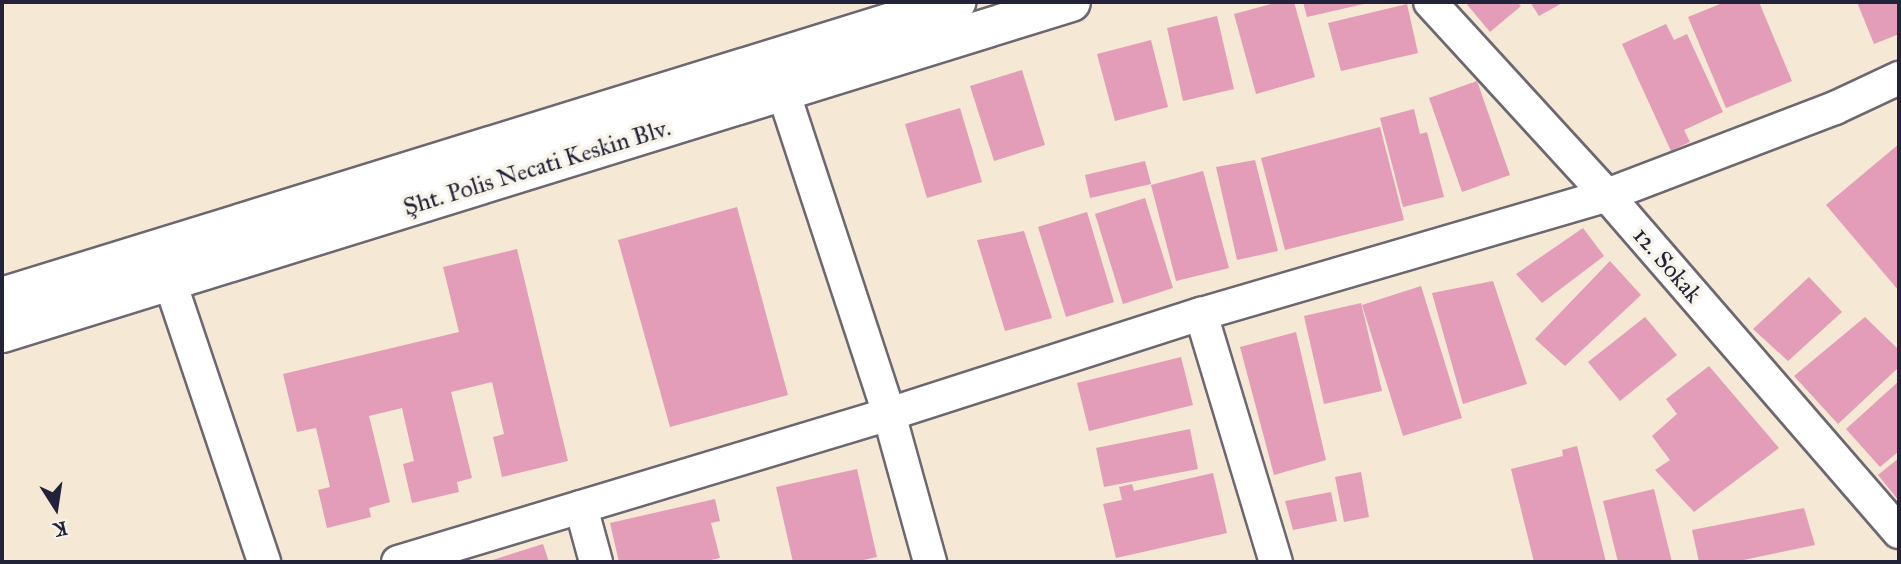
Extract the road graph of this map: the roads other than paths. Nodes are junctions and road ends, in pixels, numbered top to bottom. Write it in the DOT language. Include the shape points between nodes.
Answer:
graph roads {
  1 [pos="956,2"];
  2 [pos="1071,2"];
  3 [pos="1430,2"];
  4 [pos="778,75"];
  5 [pos="1899,78"];
  6 [pos="1607,195"];
  7 [pos="170,282"];
  8 [pos="2,297"];
  9 [pos="1201,314"];
  10 [pos="2,333"];
  11 [pos="889,414"];
  12 [pos="581,507"];
  13 [pos="1899,532"];
  14 [pos="264,562"];
  15 [pos="398,562"];
  16 [pos="596,562"];
  17 [pos="930,562"];
  18 [pos="1276,562"];
  1 -- 4 [label="street, Şht. Polis Necati Keskin Blv."];
  2 -- 4 [label="street, Şht. Polis Necati Keskin Blv."];
  3 -- 6 [label="street, 12. Sokak"];
  4 -- 7 [label="street, Şht. Polis Necati Keskin Blv."];
  4 -- 8 [label="street, Şht. Polis Necati Keskin Blv."];
  4 -- 11 [label="street"];
  5 -- 6 [label="street" via="1835,108"];
  6 -- 9 [label="street"];
  6 -- 13 [label="street, 12. Sokak"];
  7 -- 10 [label="street, Şht. Polis Necati Keskin Blv."];
  7 -- 14 [label="street"];
  9 -- 11 [label="street"];
  9 -- 18 [label="street"];
  11 -- 12 [label="street"];
  11 -- 17 [label="street"];
  12 -- 15 [label="street"];
  12 -- 16 [label="street"];
}
